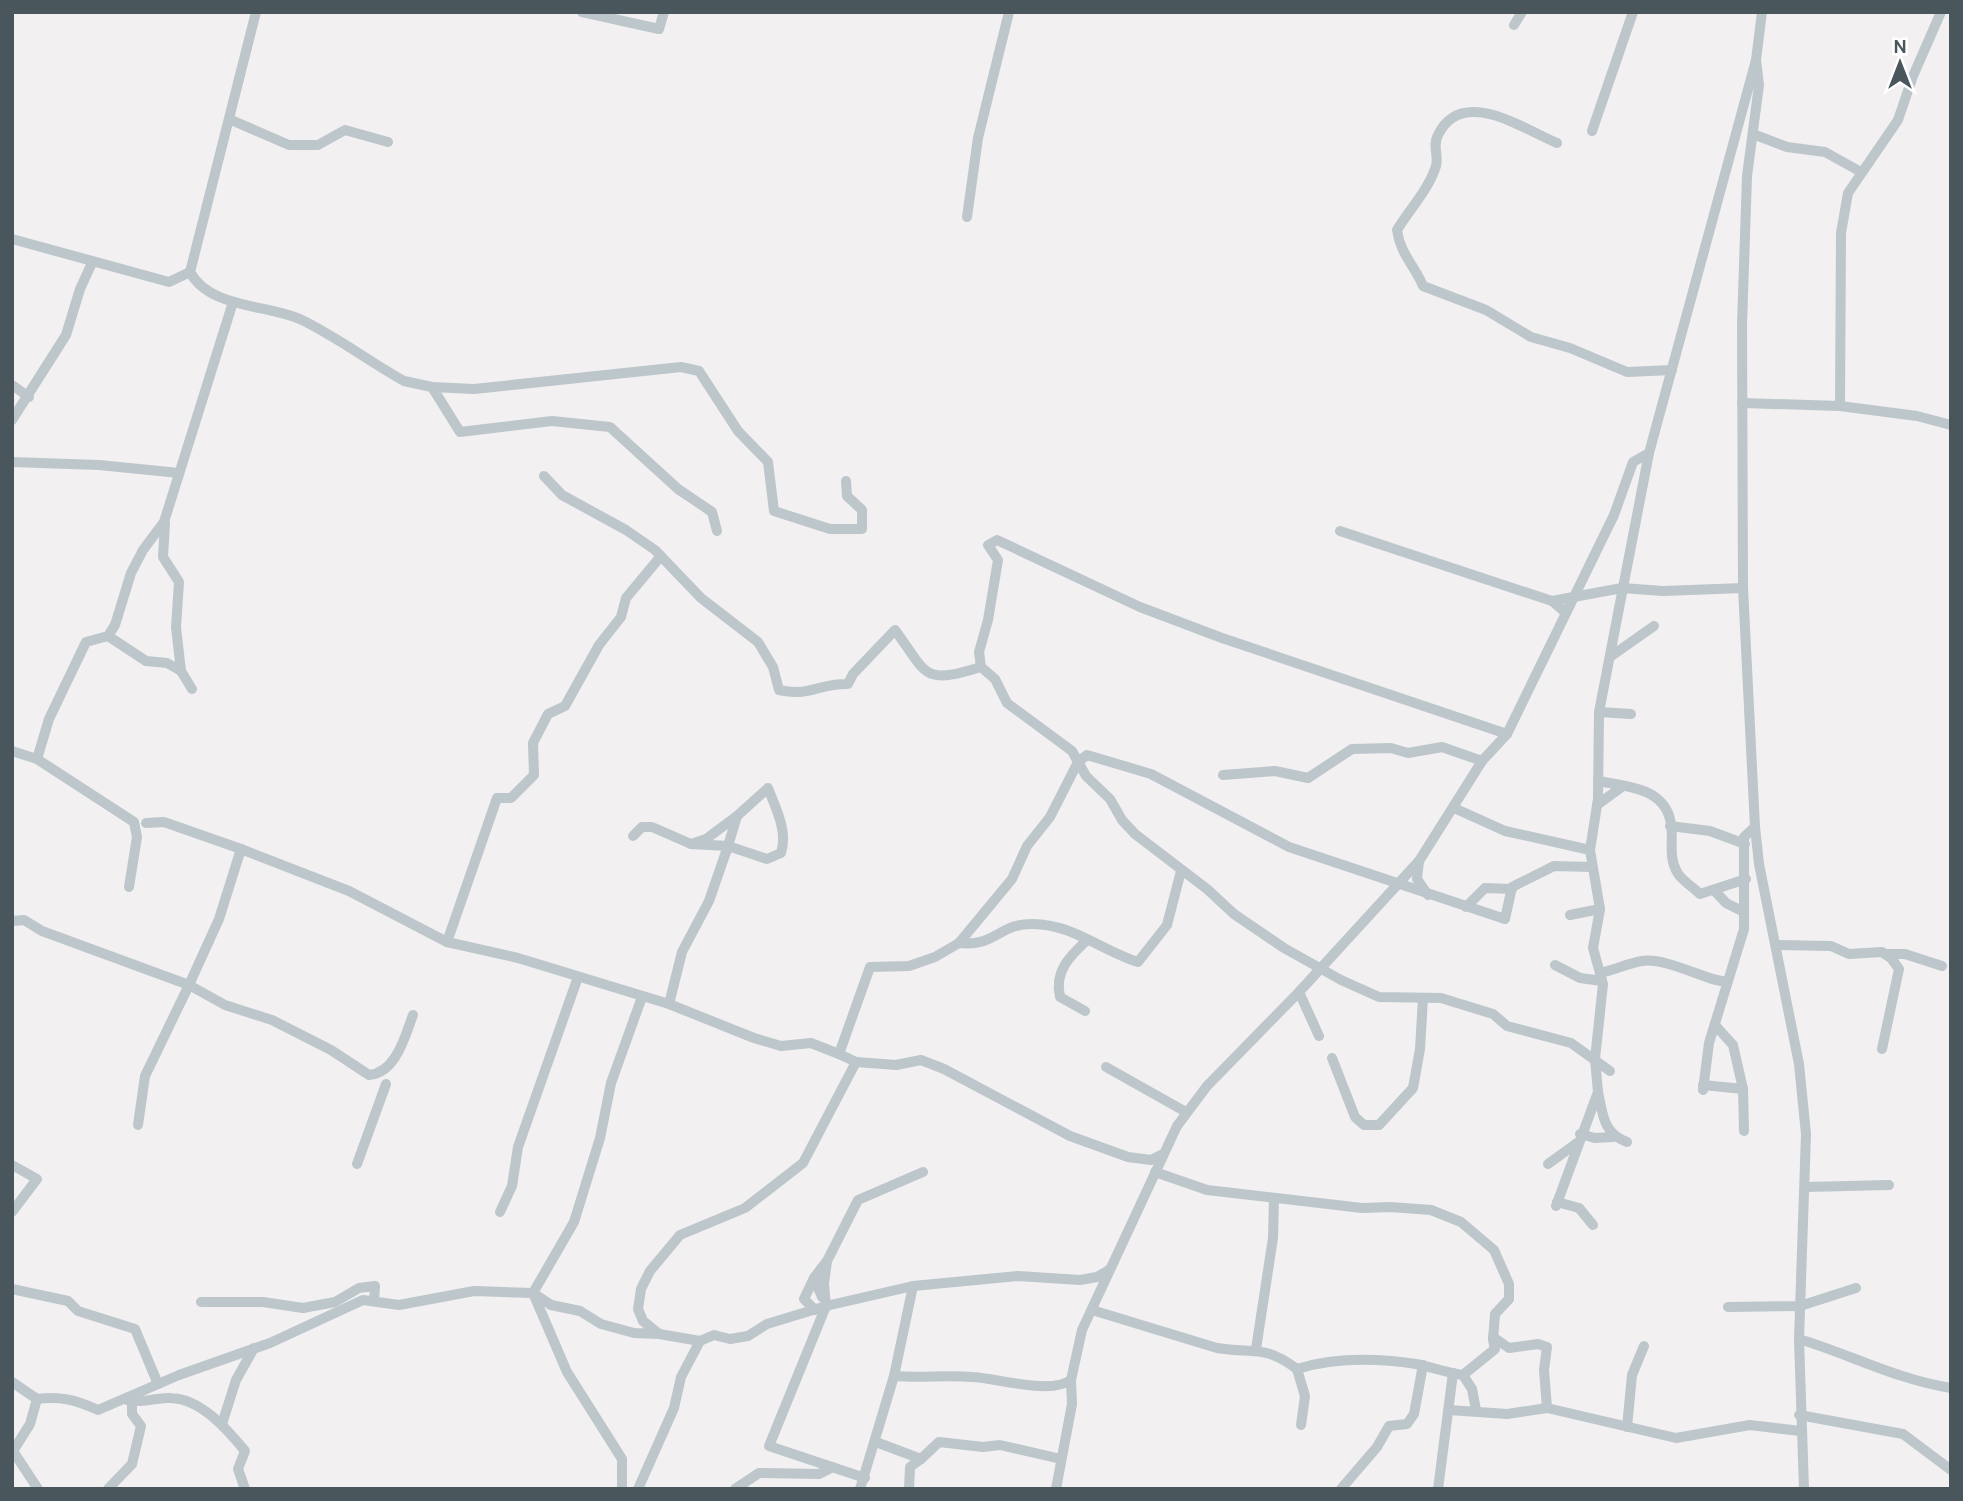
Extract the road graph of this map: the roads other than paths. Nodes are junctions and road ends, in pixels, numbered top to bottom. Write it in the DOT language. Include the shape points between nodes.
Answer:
graph roads {
  1 [pos="256,12"];
  2 [pos="582,12"];
  3 [pos="664,12"];
  4 [pos="1009,12"];
  5 [pos="1522,12"];
  6 [pos="1633,12"];
  7 [pos="1762,12"];
  8 [pos="1941,12"];
  9 [pos="1514,25"];
  10 [pos="1756,60"];
  11 [pos="229,119"];
  12 [pos="1592,131"];
  13 [pos="1753,134"];
  14 [pos="388,142"];
  15 [pos="1558,143"];
  16 [pos="1861,172"];
  17 [pos="967,216"];
  18 [pos="12,239"];
  19 [pos="92,263"];
  20 [pos="190,272"];
  21 [pos="233,302"];
  22 [pos="1672,370"];
  23 [pos="12,385"];
  24 [pos="432,387"];
  25 [pos="29,397"];
  26 [pos="1742,403"];
  27 [pos="1840,406"];
  28 [pos="12,420"];
  29 [pos="1951,425"];
  30 [pos="1649,453"];
  31 [pos="12,462"];
  32 [pos="179,473"];
  33 [pos="544,476"];
  34 [pos="846,481"];
  35 [pos="166,520"];
  36 [pos="717,531"];
  37 [pos="1340,531"];
  38 [pos="661,556"];
  39 [pos="1622,588"];
  40 [pos="1743,588"];
  41 [pos="1574,597"];
  42 [pos="1552,601"];
  43 [pos="1566,613"];
  44 [pos="1654,626"];
  45 [pos="107,636"];
  46 [pos="1610,657"];
  47 [pos="981,667"];
  48 [pos="181,671"];
  49 [pos="192,689"];
  50 [pos="1599,712"];
  51 [pos="1631,714"];
  52 [pos="1507,734"];
  53 [pos="12,751"];
  54 [pos="37,759"];
  55 [pos="1482,761"];
  56 [pos="1078,762"];
  57 [pos="1223,775"];
  58 [pos="1598,781"];
  59 [pos="1622,786"];
  60 [pos="1597,805"];
  61 [pos="1454,808"];
  62 [pos="737,816"];
  63 [pos="134,822"];
  64 [pos="146,823"];
  65 [pos="1670,826"];
  66 [pos="1755,827"];
  67 [pos="633,836"];
  68 [pos="137,837"];
  69 [pos="691,844"];
  70 [pos="1745,844"];
  71 [pos="728,846"];
  72 [pos="241,849"];
  73 [pos="1590,850"];
  74 [pos="1419,861"];
  75 [pos="1592,867"];
  76 [pos="1181,871"];
  77 [pos="1746,879"];
  78 [pos="1399,883"];
  79 [pos="129,887"];
  80 [pos="1512,889"];
  81 [pos="1714,890"];
  82 [pos="1428,895"];
  83 [pos="1466,907"];
  84 [pos="1600,909"];
  85 [pos="1744,912"];
  86 [pos="1570,915"];
  87 [pos="12,920"];
  88 [pos="1087,940"];
  89 [pos="447,942"];
  90 [pos="958,943"];
  91 [pos="1776,945"];
  92 [pos="1885,954"];
  93 [pos="1555,965"];
  94 [pos="1942,966"];
  95 [pos="1321,968"];
  96 [pos="578,977"];
  97 [pos="1601,977"];
  98 [pos="1726,981"];
  99 [pos="189,985"];
  100 [pos="1299,992"];
  101 [pos="642,997"];
  102 [pos="1423,998"];
  103 [pos="669,1004"];
  104 [pos="1085,1011"];
  105 [pos="413,1015"];
  106 [pos="1715,1025"];
  107 [pos="1319,1036"];
  108 [pos="1882,1049"];
  109 [pos="839,1054"];
  110 [pos="1332,1058"];
  111 [pos="1595,1059"];
  112 [pos="391,1062"];
  113 [pos="856,1062"];
  114 [pos="1106,1067"];
  115 [pos="1610,1071"];
  116 [pos="373,1074"];
  117 [pos="386,1084"];
  118 [pos="1743,1089"];
  119 [pos="1598,1092"];
  120 [pos="1186,1112"];
  121 [pos="138,1125"];
  122 [pos="1744,1131"];
  123 [pos="1613,1137"];
  124 [pos="1579,1138"];
  125 [pos="1627,1142"];
  126 [pos="1161,1155"];
  127 [pos="357,1164"];
  128 [pos="1548,1164"];
  129 [pos="12,1165"];
  130 [pos="923,1172"];
  131 [pos="1155,1172"];
  132 [pos="1889,1185"];
  133 [pos="1805,1187"];
  134 [pos="1274,1198"];
  135 [pos="12,1212"];
  136 [pos="500,1212"];
  137 [pos="1593,1225"];
  138 [pos="827,1261"];
  139 [pos="1109,1270"];
  140 [pos="814,1278"];
  141 [pos="914,1286"];
  142 [pos="1856,1288"];
  143 [pos="12,1289"];
  144 [pos="533,1293"];
  145 [pos="374,1300"];
  146 [pos="201,1302"];
  147 [pos="1800,1306"];
  148 [pos="1728,1307"];
  149 [pos="821,1308"];
  150 [pos="1092,1310"];
  151 [pos="659,1334"];
  152 [pos="1493,1337"];
  153 [pos="1799,1339"];
  154 [pos="700,1341"];
  155 [pos="1644,1346"];
  156 [pos="254,1348"];
  157 [pos="1256,1349"];
  158 [pos="1423,1366"];
  159 [pos="1297,1369"];
  160 [pos="1458,1374"];
  161 [pos="894,1376"];
  162 [pos="1071,1380"];
  163 [pos="12,1382"];
  164 [pos="158,1384"];
  165 [pos="1951,1388"];
  166 [pos="37,1399"];
  167 [pos="129,1400"];
  168 [pos="1547,1408"];
  169 [pos="1449,1410"];
  170 [pos="1476,1410"];
  171 [pos="1799,1415"];
  172 [pos="222,1424"];
  173 [pos="1301,1425"];
  174 [pos="1627,1427"];
  175 [pos="1800,1431"];
  176 [pos="876,1442"];
  177 [pos="921,1459"];
  178 [pos="1061,1459"];
  179 [pos="833,1467"];
  180 [pos="1951,1470"];
  181 [pos="863,1484"];
  182 [pos="38,1489"];
  183 [pos="108,1489"];
  184 [pos="245,1489"];
  185 [pos="622,1489"];
  186 [pos="638,1489"];
  187 [pos="735,1489"];
  188 [pos="909,1489"];
  189 [pos="1056,1489"];
  190 [pos="1340,1489"];
  191 [pos="1438,1489"];
  192 [pos="1804,1489"];
  1 -- 11 [label="street"];
  2 -- 3 [label="street" via="659,29"];
  4 -- 17 [label="street" via="978,138"];
  5 -- 9 [label="street"];
  6 -- 12 [label="street"];
  7 -- 10 [label="street"];
  8 -- 16 [label="street" via="1898,120"];
  10 -- 13 [label="street" via="1759,85"];
  10 -- 22 [label="street"];
  11 -- 14 [label="street" via="289,145 318,145 345,130"];
  11 -- 20 [label="street"];
  13 -- 16 [label="street" via="1787,147 1825,152"];
  13 -- 26 [label="street" via="1747,176"];
  15 -- 22 [label="street" via="1484,111 1469,112 1443,127 1434,148 1438,163 1432,178 1397,230 1405,257 1423,286 1486,310 1531,337 1627,372"];
  16 -- 27 [label="street" via="1843,212"];
  18 -- 19 [label="street"];
  19 -- 20 [label="street" via="169,282"];
  19 -- 25 [label="street" via="66,335"];
  20 -- 21 [label="street" via="197,284"];
  21 -- 24 [label="street" via="301,320 404,381"];
  21 -- 32 [label="street"];
  22 -- 30 [label="street"];
  23 -- 25 [label="street"];
  24 -- 34 [label="street" via="474,389 681,367 699,371 738,431 768,462 774,511 830,529 862,529 862,510 847,496"];
  24 -- 36 [label="street" via="460,432 552,421 610,427 678,489 712,512"];
  25 -- 28 [label="street"];
  26 -- 27 [label="street"];
  26 -- 40 [label="street"];
  27 -- 29 [label="street"];
  30 -- 39 [label="street"];
  30 -- 41 [label="street" via="1633,462 1614,515"];
  31 -- 32 [label="street" via="99,464"];
  32 -- 35 [label="street"];
  33 -- 38 [label="street" via="562,495 626,530"];
  35 -- 45 [label="street" via="137,561"];
  35 -- 48 [label="street" via="163,557 179,582 176,627"];
  37 -- 42 [label="street"];
  38 -- 47 [label="street" via="701,598 758,642 773,667 779,690 812,693 828,683 848,684 895,630 922,670 932,677"];
  38 -- 89 [label="street" via="626,598 621,617 599,645 565,706 548,714 533,743 534,775 511,798 497,798"];
  39 -- 40 [label="street"];
  39 -- 41 [label="street"];
  39 -- 46 [label="street"];
  40 -- 66 [label="street"];
  41 -- 42 [label="street"];
  41 -- 43 [label="street"];
  42 -- 43 [label="street"];
  43 -- 52 [label="street"];
  44 -- 46 [label="street"];
  45 -- 48 [label="street" via="138,656"];
  45 -- 54 [label="street" via="86,642 49,719"];
  46 -- 50 [label="street"];
  47 -- 52 [label="street" via="979,652 998,561 988,545 997,540 1222,638"];
  47 -- 56 [label="street" via="995,679 1007,703 1072,751"];
  48 -- 49 [label="street"];
  50 -- 51 [label="street"];
  50 -- 58 [label="street"];
  52 -- 55 [label="street"];
  53 -- 54 [label="street"];
  54 -- 63 [label="street"];
  55 -- 57 [label="street" via="1442,747 1408,753 1391,748 1353,750 1308,778 1275,771"];
  55 -- 61 [label="street"];
  56 -- 76 [label="street" via="1122,820"];
  56 -- 78 [label="street" via="1094,754 1135,767 1270,840"];
  56 -- 90 [label="street" via="1012,879"];
  58 -- 59 [label="street"];
  58 -- 60 [label="street"];
  59 -- 60 [label="street"];
  59 -- 65 [label="street" via="1642,789 1661,802"];
  60 -- 73 [label="street"];
  61 -- 73 [label="street" via="1505,831"];
  61 -- 74 [label="street"];
  62 -- 69 [label="street" via="706,839"];
  62 -- 71 [label="street"];
  62 -- 71 [label="street" via="768,788 785,841 780,853 767,859"];
  63 -- 64 [label="street"];
  63 -- 68 [label="street"];
  64 -- 68 [label="street"];
  64 -- 72 [label="street" via="164,821"];
  65 -- 70 [label="street" via="1710,831"];
  65 -- 81 [label="street" via="1670,852 1678,874 1700,894"];
  66 -- 70 [label="street" via="1744,837"];
  66 -- 91 [label="street"];
  67 -- 69 [label="street" via="642,827 652,827"];
  68 -- 79 [label="street"];
  69 -- 71 [label="street"];
  70 -- 77 [label="street"];
  71 -- 103 [label="street" via="709,901 682,952"];
  72 -- 89 [label="street" via="349,891"];
  72 -- 99 [label="street" via="219,919"];
  73 -- 75 [label="street"];
  74 -- 78 [label="street"];
  74 -- 82 [label="street" via="1417,879"];
  75 -- 80 [label="street" via="1554,866"];
  75 -- 84 [label="street"];
  76 -- 88 [label="street" via="1167,925 1138,962"];
  76 -- 95 [label="street" via="1251,926"];
  77 -- 81 [label="street"];
  77 -- 85 [label="street"];
  78 -- 82 [label="street"];
  78 -- 95 [label="street"];
  80 -- 83 [label="street" via="1485,888"];
  80 -- 83 [label="street" via="1505,919"];
  81 -- 85 [label="street"];
  82 -- 83 [label="street"];
  84 -- 86 [label="street"];
  84 -- 97 [label="street" via="1593,948"];
  85 -- 98 [label="street" via="1744,929"];
  87 -- 99 [label="street" via="24,920 42,931"];
  88 -- 90 [label="street" via="1062,928 1030,924 1003,931 981,944"];
  88 -- 104 [label="street" via="1060,970 1057,985 1060,997"];
  89 -- 96 [label="street"];
  90 -- 109 [label="street" via="909,966 870,967"];
  91 -- 92 [label="street" via="1831,946 1849,954"];
  91 -- 133 [label="street" via="1799,1064 1806,1134"];
  92 -- 94 [label="street" via="1905,954"];
  92 -- 108 [label="street" via="1899,969"];
  93 -- 97 [label="street" via="1580,978"];
  95 -- 100 [label="street"];
  95 -- 102 [label="street" via="1379,997"];
  96 -- 101 [label="street"];
  96 -- 136 [label="street"];
  97 -- 98 [label="street" via="1643,961 1685,967"];
  97 -- 111 [label="street"];
  98 -- 106 [label="street" via="1725,1001"];
  99 -- 116 [label="street" via="225,1005 272,1020 331,1050 360,1072"];
  99 -- 121 [label="street" via="145,1076"];
  100 -- 107 [label="street"];
  100 -- 120 [label="street"];
  101 -- 103 [label="street"];
  101 -- 144 [label="street" via="611,1083 594,1161 574,1222"];
  102 -- 110 [label="street" via="1413,1088 1379,1125 1364,1125 1355,1117"];
  102 -- 111 [label="street" via="1441,998 1493,1014 1507,1026 1563,1040"];
  103 -- 109 [label="street" via="781,1046 811,1043"];
  105 -- 112 [label="street"];
  106 -- 118 [label="street" via="1733,1045"];
  106 -- 118 [label="street" via="1703,1087"];
  109 -- 113 [label="street"];
  111 -- 115 [label="street"];
  111 -- 119 [label="street"];
  112 -- 116 [label="street"];
  112 -- 117 [label="street"];
  113 -- 126 [label="street" via="896,1065 921,1060 1070,1136 1128,1157 1151,1160"];
  113 -- 151 [label="street" via="803,1163 745,1208 680,1235 650,1272 638,1309 643,1321"];
  114 -- 120 [label="street"];
  116 -- 117 [label="street"];
  117 -- 127 [label="street"];
  118 -- 122 [label="street"];
  119 -- 123 [label="street" via="1605,1126"];
  119 -- 124 [label="street"];
  120 -- 126 [label="street"];
  123 -- 124 [label="street"];
  123 -- 125 [label="street"];
  124 -- 128 [label="street"];
  124 -- 137 [label="street" via="1556,1204 1578,1208"];
  126 -- 131 [label="street"];
  129 -- 135 [label="street" via="37,1179"];
  130 -- 138 [label="street" via="858,1200"];
  131 -- 134 [label="street" via="1207,1190"];
  131 -- 139 [label="street"];
  132 -- 133 [label="street"];
  133 -- 147 [label="street"];
  134 -- 152 [label="street" via="1432,1210 1461,1222 1494,1250 1509,1284 1509,1299 1496,1314"];
  134 -- 157 [label="street" via="1273,1238"];
  138 -- 140 [label="street"];
  138 -- 149 [label="street"];
  139 -- 141 [label="street" via="1080,1279 1018,1276"];
  139 -- 150 [label="street"];
  140 -- 149 [label="street"];
  140 -- 149 [label="street" via="804,1299"];
  141 -- 149 [label="street"];
  141 -- 161 [label="street"];
  142 -- 147 [label="street"];
  143 -- 164 [label="street" via="68,1301 78,1311 135,1329"];
  144 -- 145 [label="street" via="474,1291 399,1305"];
  144 -- 151 [label="street" via="601,1324"];
  144 -- 185 [label="street" via="567,1372 622,1459"];
  145 -- 146 [label="street" via="375,1286 359,1287 335,1302 303,1308 263,1302"];
  145 -- 156 [label="street" via="354,1302"];
  147 -- 148 [label="street"];
  147 -- 153 [label="street"];
  149 -- 154 [label="street" via="767,1324 748,1336 730,1339 714,1335"];
  149 -- 179 [label="street" via="769,1446"];
  150 -- 157 [label="street" via="1217,1348"];
  150 -- 162 [label="street" via="1082,1330"];
  151 -- 154 [label="street"];
  152 -- 160 [label="street" via="1495,1349"];
  152 -- 168 [label="street" via="1509,1348 1547,1347"];
  153 -- 165 [label="street" via="1889,1374"];
  153 -- 171 [label="street"];
  154 -- 186 [label="street" via="681,1377 674,1408"];
  155 -- 174 [label="street" via="1632,1375"];
  156 -- 164 [label="street"];
  156 -- 172 [label="street" via="236,1380"];
  157 -- 159 [label="street"];
  158 -- 159 [label="street" via="1339,1359"];
  158 -- 160 [label="street"];
  158 -- 190 [label="street" via="1414,1414 1407,1424 1389,1426"];
  159 -- 173 [label="street" via="1305,1396"];
  160 -- 169 [label="street"];
  160 -- 170 [label="street" via="1472,1389"];
  161 -- 162 [label="street" via="1056,1385"];
  161 -- 176 [label="street"];
  162 -- 178 [label="street" via="1072,1404"];
  163 -- 166 [label="street"];
  164 -- 167 [label="street"];
  166 -- 167 [label="street" via="74,1399 98,1410"];
  166 -- 182 [label="street" via="30,1424 13,1451"];
  167 -- 172 [label="street" via="192,1402"];
  167 -- 183 [label="street" via="141,1426 132,1464"];
  168 -- 170 [label="street" via="1507,1414"];
  168 -- 174 [label="street"];
  169 -- 170 [label="street"];
  169 -- 191 [label="street"];
  171 -- 175 [label="street"];
  171 -- 180 [label="street" via="1903,1434"];
  172 -- 184 [label="street" via="245,1451 238,1469"];
  174 -- 175 [label="street" via="1676,1438 1750,1425"];
  175 -- 192 [label="street"];
  176 -- 177 [label="street"];
  176 -- 181 [label="street"];
  177 -- 178 [label="street" via="939,1442 999,1445"];
  177 -- 188 [label="street" via="910,1467"];
  178 -- 189 [label="street"];
  179 -- 181 [label="street"];
  179 -- 187 [label="street" via="818,1474 759,1474"];
}
